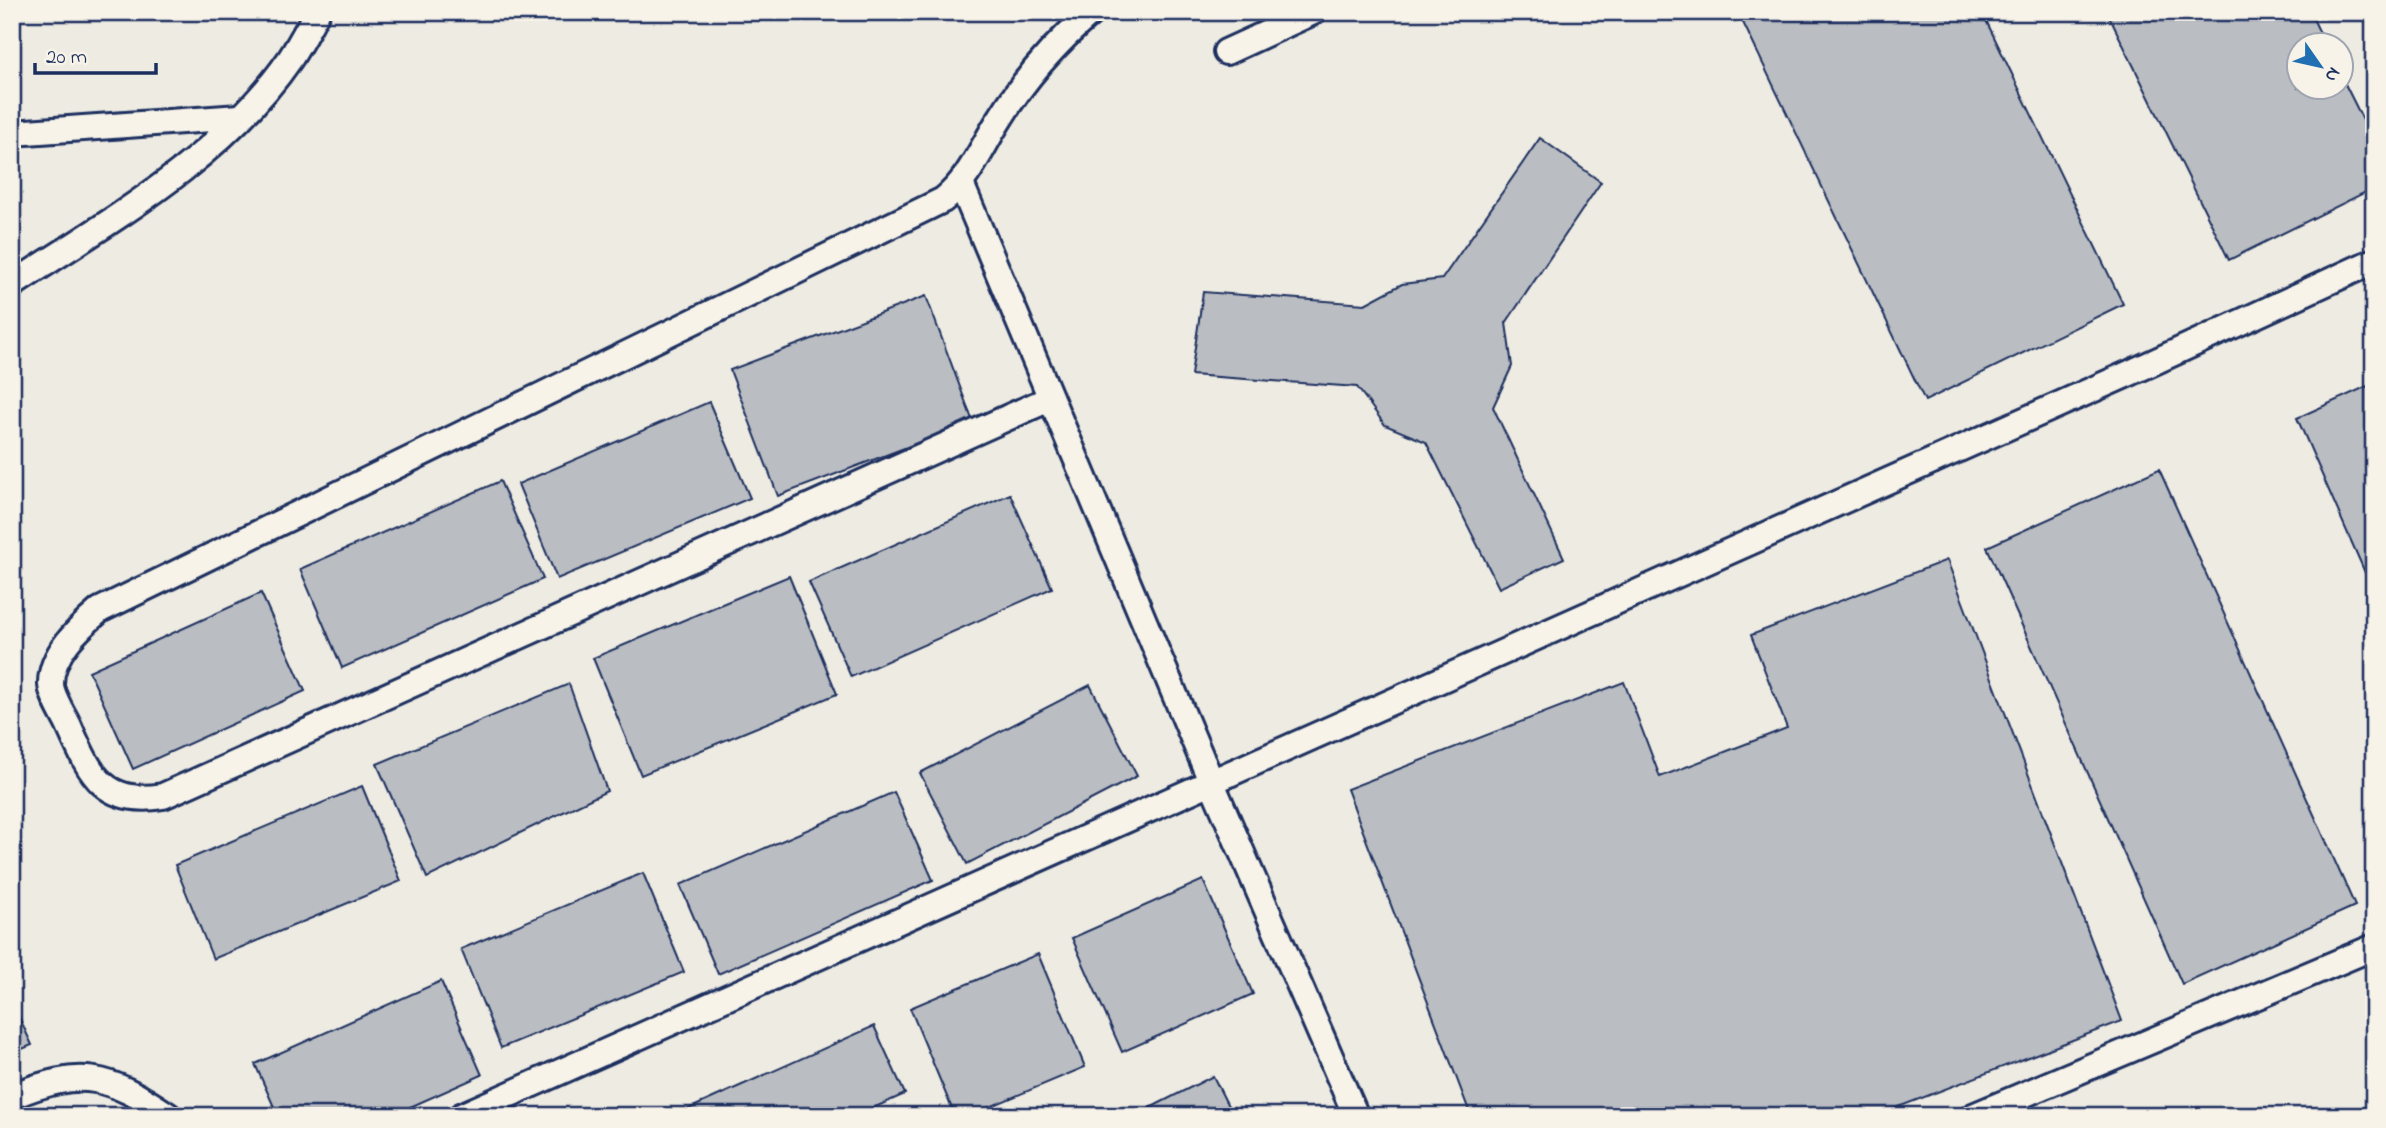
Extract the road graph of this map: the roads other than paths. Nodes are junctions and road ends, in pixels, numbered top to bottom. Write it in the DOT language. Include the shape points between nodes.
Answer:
graph roads {
  1 [pos="317,12"];
  2 [pos="1092,12"];
  3 [pos="1313,12"];
  4 [pos="1226,52"];
  5 [pos="240,117"];
  6 [pos="12,133"];
  7 [pos="962,186"];
  8 [pos="2374,261"];
  9 [pos="12,285"];
  10 [pos="1049,398"];
  11 [pos="1211,781"];
  12 [pos="2374,947"];
  13 [pos="12,1096"];
  14 [pos="169,1116"];
  15 [pos="461,1116"];
  16 [pos="1356,1116"];
  17 [pos="1973,1116"];
  1 -- 5 [label="lane" via="289,60"];
  2 -- 7 [label="lane" via="1032,72"];
  3 -- 4 [label="lane"];
  5 -- 6 [label="lane"];
  5 -- 9 [label="lane" via="200,157 154,191"];
  7 -- 10 [label="lane"];
  7 -- 10 [label="lane" via="943,200 100,610 76,630 59,656 51,685 87,767 100,784 119,796 142,800 163,796"];
  8 -- 11 [label="lane"];
  10 -- 11 [label="lane"];
  11 -- 15 [label="lane"];
  11 -- 16 [label="lane"];
  12 -- 17 [label="lane"];
  13 -- 14 [label="lane" via="76,1077 115,1082"];
}
